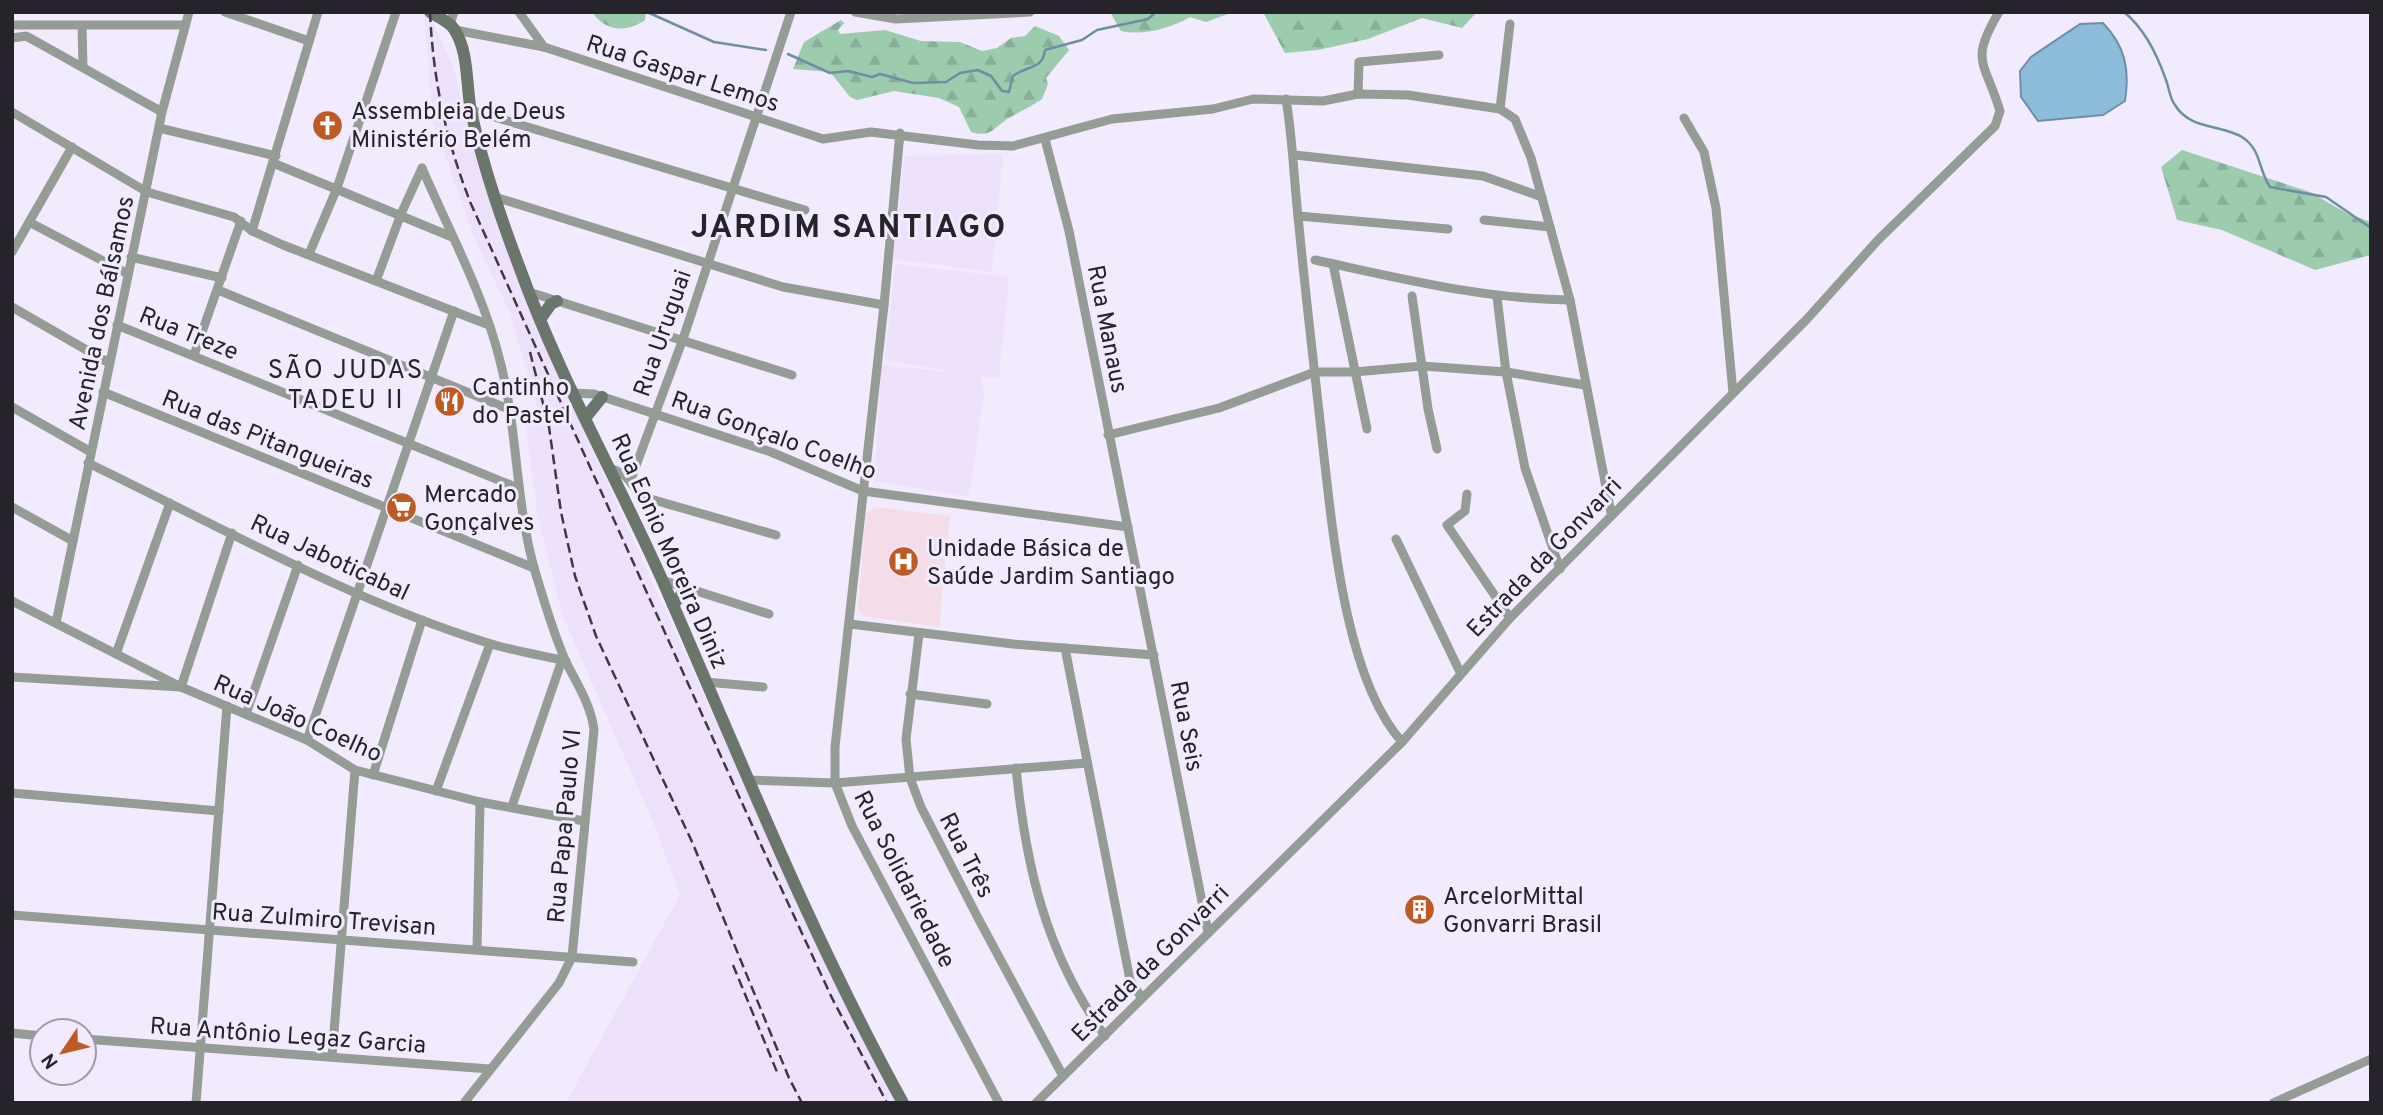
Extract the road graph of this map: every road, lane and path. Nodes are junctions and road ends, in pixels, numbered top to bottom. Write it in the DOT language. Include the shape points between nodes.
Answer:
graph roads {
  1 [pos="189,12"];
  2 [pos="225,12"];
  3 [pos="318,12"];
  4 [pos="396,12"];
  5 [pos="519,12"];
  6 [pos="791,12"];
  7 [pos="855,12"];
  8 [pos="1999,12"];
  9 [pos="430,13"];
  10 [pos="1027,13"];
  11 [pos="241,15"];
  12 [pos="928,16"];
  13 [pos="453,22"];
  14 [pos="12,24"];
  15 [pos="1510,24"];
  16 [pos="40,25"];
  17 [pos="184,25"];
  18 [pos="82,27"];
  19 [pos="12,38"];
  20 [pos="37,41"];
  21 [pos="309,41"];
  22 [pos="544,47"];
  23 [pos="1439,55"];
  24 [pos="83,66"];
  25 [pos="1358,94"];
  26 [pos="1286,99"];
  27 [pos="1500,109"];
  28 [pos="471,110"];
  29 [pos="12,112"];
  30 [pos="162,112"];
  31 [pos="756,118"];
  32 [pos="1684,118"];
  33 [pos="159,128"];
  34 [pos="900,133"];
  35 [pos="1045,139"];
  36 [pos="72,147"];
  37 [pos="1295,155"];
  38 [pos="274,159"];
  39 [pos="337,188"];
  40 [pos="733,190"];
  41 [pos="147,192"];
  42 [pos="495,197"];
  43 [pos="1542,197"];
  44 [pos="804,210"];
  45 [pos="401,214"];
  46 [pos="1298,216"];
  47 [pos="1483,220"];
  48 [pos="241,221"];
  49 [pos="29,222"];
  50 [pos="1550,227"];
  51 [pos="1448,229"];
  52 [pos="253,231"];
  53 [pos="452,237"];
  54 [pos="12,252"];
  55 [pos="309,254"];
  56 [pos="131,257"];
  57 [pos="1315,260"];
  58 [pos="706,264"];
  59 [pos="1333,264"];
  60 [pos="128,274"];
  61 [pos="222,278"];
  62 [pos="376,281"];
  63 [pos="218,290"];
  64 [pos="529,292"];
  65 [pos="1412,296"];
  66 [pos="1497,297"];
  67 [pos="1570,300"];
  68 [pos="558,301"];
  69 [pos="884,305"];
  70 [pos="12,307"];
  71 [pos="454,311"];
  72 [pos="541,318"];
  73 [pos="489,325"];
  74 [pos="117,326"];
  75 [pos="683,339"];
  76 [pos="194,355"];
  77 [pos="110,363"];
  78 [pos="1422,366"];
  79 [pos="1315,372"];
  80 [pos="1354,372"];
  81 [pos="1506,372"];
  82 [pos="792,375"];
  83 [pos="431,376"];
  84 [pos="1585,385"];
  85 [pos="103,392"];
  86 [pos="574,393"];
  87 [pos="1733,393"];
  88 [pos="602,397"];
  89 [pos="12,407"];
  90 [pos="511,410"];
  91 [pos="655,413"];
  92 [pos="586,417"];
  93 [pos="1367,429"];
  94 [pos="1108,435"];
  95 [pos="409,444"];
  96 [pos="1437,449"];
  97 [pos="91,452"];
  98 [pos="88,463"];
  99 [pos="610,468"];
  100 [pos="628,477"];
  101 [pos="519,488"];
  102 [pos="863,491"];
  103 [pos="1467,494"];
  104 [pos="638,501"];
  105 [pos="170,503"];
  106 [pos="12,508"];
  107 [pos="386,508"];
  108 [pos="1611,513"];
  109 [pos="1128,527"];
  110 [pos="232,533"];
  111 [pos="776,535"];
  112 [pos="1396,539"];
  113 [pos="73,541"];
  114 [pos="298,565"];
  115 [pos="534,568"];
  116 [pos="1560,569"];
  117 [pos="662,580"];
  118 [pos="687,588"];
  119 [pos="359,592"];
  120 [pos="12,601"];
  121 [pos="673,605"];
  122 [pos="769,614"];
  123 [pos="1510,618"];
  124 [pos="422,620"];
  125 [pos="56,623"];
  126 [pos="850,624"];
  127 [pos="919,634"];
  128 [pos="490,644"];
  129 [pos="1065,648"];
  130 [pos="116,654"];
  131 [pos="1154,655"];
  132 [pos="564,660"];
  133 [pos="1460,673"];
  134 [pos="12,677"];
  135 [pos="706,682"];
  136 [pos="181,687"];
  137 [pos="763,687"];
  138 [pos="910,694"];
  139 [pos="987,704"];
  140 [pos="227,706"];
  141 [pos="246,714"];
  142 [pos="307,740"];
  143 [pos="1402,742"];
  144 [pos="1087,763"];
  145 [pos="1016,768"];
  146 [pos="355,770"];
  147 [pos="373,775"];
  148 [pos="910,778"];
  149 [pos="748,780"];
  150 [pos="835,783"];
  151 [pos="436,791"];
  152 [pos="12,793"];
  153 [pos="480,802"];
  154 [pos="512,806"];
  155 [pos="219,811"];
  156 [pos="584,821"];
  157 [pos="12,915"];
  158 [pos="209,930"];
  159 [pos="1208,932"];
  160 [pos="340,940"];
  161 [pos="477,950"];
  162 [pos="572,957"];
  163 [pos="633,962"];
  164 [pos="1142,997"];
  165 [pos="1105,1036"];
  166 [pos="98,1040"];
  167 [pos="201,1047"];
  168 [pos="332,1057"];
  169 [pos="2371,1059"];
  170 [pos="490,1069"];
  171 [pos="1063,1076"];
  172 [pos="196,1103"];
  173 [pos="464,1103"];
  174 [pos="903,1103"];
  175 [pos="999,1103"];
  176 [pos="1036,1103"];
  177 [pos="2273,1103"];
  1 -- 17 [label="street, Avenida dos Bálsamos"];
  2 -- 11 [label="street"];
  3 -- 21 [label="street"];
  4 -- 39 [label="street"];
  5 -- 22 [label="street"];
  6 -- 31 [label="street, Rua Uruguai"];
  7 -- 12 [label="street" via="896,19"];
  8 -- 87 [label="street, Estrada da Gonvarri" via="1982,43 1980,59 2000,111 1995,126 1878,240"];
  9 -- 13 [label="main road"];
  10 -- 12 [label="street"];
  11 -- 21 [label="street"];
  13 -- 22 [label="street, Rua Gaspar Lemos"];
  13 -- 28 [label="main road, Rua Eonio Moreira Diniz"];
  14 -- 16 [label="street"];
  15 -- 27 [label="street"];
  16 -- 18 [label="street"];
  16 -- 20 [label="street"];
  17 -- 18 [label="street"];
  17 -- 30 [label="street, Avenida dos Bálsamos"];
  18 -- 24 [label="street"];
  19 -- 20 [label="street" via="26,36"];
  20 -- 24 [label="street"];
  21 -- 38 [label="street"];
  22 -- 31 [label="street, Rua Gaspar Lemos"];
  23 -- 25 [label="street" via="1359,62"];
  24 -- 30 [label="street"];
  25 -- 26 [label="street, Rua Gaspar Lemos" via="1323,101"];
  25 -- 27 [label="street, Rua Gaspar Lemos" via="1446,99"];
  26 -- 35 [label="street, Rua Gaspar Lemos" via="1253,99 1213,109 1112,120"];
  26 -- 37 [label="street"];
  27 -- 43 [label="street" via="1520,128"];
  28 -- 40 [label="street"];
  28 -- 42 [label="main road, Rua Eonio Moreira Diniz"];
  29 -- 36 [label="street"];
  30 -- 33 [label="street, Avenida dos Bálsamos"];
  31 -- 34 [label="street, Rua Gaspar Lemos" via="823,139"];
  31 -- 40 [label="street, Rua Uruguai"];
  32 -- 87 [label="street" via="1704,152 1716,208"];
  33 -- 38 [label="street"];
  33 -- 41 [label="street, Avenida dos Bálsamos"];
  34 -- 35 [label="street, Rua Gaspar Lemos" via="978,145 1013,146"];
  34 -- 69 [label="street, Rua Solidariedade"];
  35 -- 94 [label="street, Rua Manaus" via="1069,231"];
  36 -- 41 [label="street"];
  36 -- 49 [label="street"];
  37 -- 43 [label="street" via="1483,176"];
  37 -- 46 [label="street"];
  38 -- 39 [label="street"];
  38 -- 52 [label="street"];
  39 -- 45 [label="street"];
  39 -- 55 [label="street"];
  40 -- 44 [label="street"];
  40 -- 58 [label="street, Rua Uruguai"];
  41 -- 48 [label="street"];
  41 -- 56 [label="street, Avenida dos Bálsamos"];
  42 -- 58 [label="street"];
  42 -- 64 [label="main road, Rua Eonio Moreira Diniz"];
  43 -- 50 [label="street"];
  45 -- 53 [label="street"];
  45 -- 53 [label="street, Rua Papa Paulo VI" via="422,169"];
  45 -- 62 [label="street"];
  46 -- 51 [label="street"];
  46 -- 79 [label="street"];
  47 -- 50 [label="street"];
  48 -- 52 [label="street"];
  48 -- 61 [label="street"];
  49 -- 54 [label="street"];
  49 -- 60 [label="street"];
  50 -- 67 [label="street"];
  52 -- 55 [label="street"];
  53 -- 73 [label="street, Rua Papa Paulo VI"];
  55 -- 62 [label="street"];
  56 -- 60 [label="street, Avenida dos Bálsamos"];
  56 -- 61 [label="street"];
  57 -- 59 [label="street"];
  58 -- 69 [label="street" via="783,287"];
  58 -- 75 [label="street, Rua Uruguai"];
  59 -- 66 [label="street"];
  59 -- 80 [label="street"];
  60 -- 74 [label="street, Avenida dos Bálsamos"];
  61 -- 63 [label="street"];
  62 -- 71 [label="street"];
  63 -- 76 [label="street"];
  63 -- 83 [label="street"];
  64 -- 68 [label="street"];
  64 -- 72 [label="main road, Rua Eonio Moreira Diniz"];
  65 -- 78 [label="street"];
  66 -- 67 [label="street"];
  66 -- 81 [label="street"];
  67 -- 84 [label="street"];
  68 -- 72 [label="main road"];
  68 -- 75 [label="street"];
  69 -- 102 [label="street, Rua Solidariedade"];
  70 -- 77 [label="street"];
  71 -- 73 [label="street"];
  71 -- 83 [label="street"];
  72 -- 86 [label="main road, Rua Eonio Moreira Diniz"];
  73 -- 90 [label="street, Rua Papa Paulo VI"];
  74 -- 76 [label="street, Rua Treze"];
  74 -- 77 [label="street, Avenida dos Bálsamos"];
  75 -- 82 [label="street"];
  75 -- 91 [label="street, Rua Uruguai"];
  76 -- 95 [label="street, Rua Treze"];
  77 -- 85 [label="street, Avenida dos Bálsamos"];
  78 -- 80 [label="street"];
  78 -- 81 [label="street"];
  78 -- 96 [label="street"];
  79 -- 80 [label="street"];
  79 -- 94 [label="street" via="1219,408"];
  79 -- 143 [label="street" via="1335,545 1356,643 1387,726"];
  80 -- 93 [label="street"];
  81 -- 84 [label="street"];
  81 -- 116 [label="street" via="1525,468"];
  83 -- 90 [label="street"];
  83 -- 95 [label="street"];
  84 -- 108 [label="street"];
  85 -- 97 [label="street, Avenida dos Bálsamos"];
  85 -- 107 [label="street, Rua das Pitangueiras"];
  86 -- 88 [label="street, Rua Gonçalo Coelho"];
  86 -- 92 [label="main road, Rua Eonio Moreira Diniz"];
  87 -- 108 [label="street, Estrada da Gonvarri"];
  88 -- 91 [label="street, Rua Gonçalo Coelho"];
  88 -- 92 [label="main road"];
  89 -- 97 [label="street"];
  90 -- 101 [label="street, Rua Papa Paulo VI"];
  91 -- 100 [label="street, Rua Uruguai"];
  91 -- 102 [label="street, Rua Gonçalo Coelho" via="803,464"];
  92 -- 99 [label="main road, Rua Eonio Moreira Diniz"];
  94 -- 109 [label="street, Rua Manaus"];
  95 -- 101 [label="street, Rua Treze"];
  95 -- 107 [label="street"];
  97 -- 98 [label="street, Avenida dos Bálsamos"];
  98 -- 105 [label="street, Rua Jaboticabal"];
  98 -- 113 [label="street, Avenida dos Bálsamos"];
  99 -- 100 [label="street"];
  99 -- 104 [label="main road, Rua Eonio Moreira Diniz"];
  100 -- 104 [label="street"];
  101 -- 115 [label="street, Rua Papa Paulo VI"];
  102 -- 109 [label="street, Rua Gonçalo Coelho"];
  102 -- 126 [label="street, Rua Solidariedade"];
  103 -- 123 [label="street" via="1465,511 1447,525"];
  104 -- 111 [label="street" via="681,505"];
  104 -- 117 [label="main road, Rua Eonio Moreira Diniz"];
  105 -- 110 [label="street, Rua Jaboticabal"];
  105 -- 130 [label="street"];
  106 -- 113 [label="street"];
  107 -- 115 [label="street, Rua das Pitangueiras"];
  107 -- 119 [label="street"];
  108 -- 116 [label="street, Estrada da Gonvarri"];
  109 -- 131 [label="street, Rua Seis"];
  110 -- 114 [label="street, Rua Jaboticabal"];
  110 -- 136 [label="street"];
  112 -- 133 [label="street"];
  113 -- 125 [label="street, Avenida dos Bálsamos"];
  114 -- 119 [label="street, Rua Jaboticabal"];
  114 -- 141 [label="street"];
  115 -- 132 [label="street, Rua Papa Paulo VI"];
  116 -- 123 [label="street, Estrada da Gonvarri"];
  117 -- 118 [label="street"];
  117 -- 121 [label="main road, Rua Eonio Moreira Diniz"];
  118 -- 121 [label="main road"];
  118 -- 122 [label="street"];
  119 -- 124 [label="street, Rua Jaboticabal"];
  119 -- 142 [label="street"];
  120 -- 125 [label="street, Rua João Coelho"];
  121 -- 135 [label="main road, Rua Eonio Moreira Diniz"];
  123 -- 133 [label="street, Estrada da Gonvarri"];
  124 -- 128 [label="street, Rua Jaboticabal"];
  124 -- 147 [label="street"];
  125 -- 130 [label="street, Rua João Coelho"];
  126 -- 127 [label="street"];
  126 -- 150 [label="street, Rua Solidariedade"];
  127 -- 129 [label="street"];
  127 -- 138 [label="street, Rua Três"];
  128 -- 132 [label="street, Rua Jaboticabal"];
  128 -- 151 [label="street"];
  129 -- 131 [label="street"];
  129 -- 144 [label="street"];
  130 -- 136 [label="street, Rua João Coelho"];
  131 -- 159 [label="street, Rua Seis"];
  132 -- 154 [label="street"];
  132 -- 156 [label="street, Rua Papa Paulo VI" via="592,714 594,730"];
  133 -- 143 [label="street, Estrada da Gonvarri"];
  134 -- 136 [label="street"];
  135 -- 137 [label="street"];
  135 -- 149 [label="main road, Rua Eonio Moreira Diniz"];
  136 -- 140 [label="street, Rua João Coelho"];
  138 -- 139 [label="street"];
  138 -- 148 [label="street, Rua Três" via="906,739"];
  140 -- 141 [label="street, Rua João Coelho"];
  140 -- 155 [label="street"];
  141 -- 142 [label="street, Rua João Coelho"];
  142 -- 146 [label="street, Rua João Coelho"];
  143 -- 159 [label="street, Estrada da Gonvarri"];
  144 -- 145 [label="street"];
  144 -- 164 [label="street" via="1130,980"];
  145 -- 148 [label="street"];
  145 -- 165 [label="street" via="1034,889 1051,941 1078,999"];
  146 -- 147 [label="street, Rua João Coelho"];
  146 -- 160 [label="street"];
  147 -- 151 [label="street, Rua João Coelho"];
  148 -- 150 [label="street"];
  148 -- 171 [label="street, Rua Três"];
  149 -- 150 [label="street"];
  149 -- 174 [label="main road, Rua Eonio Moreira Diniz" via="865,1033"];
  150 -- 175 [label="street, Rua Solidariedade" via="852,826"];
  151 -- 153 [label="street, Rua João Coelho"];
  152 -- 155 [label="street"];
  153 -- 154 [label="street, Rua João Coelho"];
  153 -- 161 [label="street"];
  154 -- 156 [label="street, Rua João Coelho"];
  155 -- 158 [label="street"];
  156 -- 162 [label="street, Rua Papa Paulo VI"];
  157 -- 158 [label="street, Rua Zulmiro Trevisan"];
  158 -- 160 [label="street, Rua Zulmiro Trevisan"];
  158 -- 167 [label="street"];
  159 -- 164 [label="street, Estrada da Gonvarri"];
  160 -- 161 [label="street, Rua Zulmiro Trevisan"];
  160 -- 168 [label="street"];
  161 -- 162 [label="street, Rua Zulmiro Trevisan"];
  162 -- 163 [label="street, Rua Zulmiro Trevisan"];
  162 -- 170 [label="street, Rua Papa Paulo VI" via="559,983"];
  164 -- 165 [label="street, Estrada da Gonvarri"];
  165 -- 171 [label="street, Estrada da Gonvarri"];
  166 -- 167 [label="street, Rua Antônio Legaz Garcia"];
  167 -- 168 [label="street, Rua Antônio Legaz Garcia"];
  167 -- 172 [label="street"];
  168 -- 170 [label="street, Rua Antônio Legaz Garcia"];
  169 -- 177 [label="street"];
  170 -- 173 [label="street, Rua Papa Paulo VI"];
  171 -- 176 [label="street, Estrada da Gonvarri"];
}
